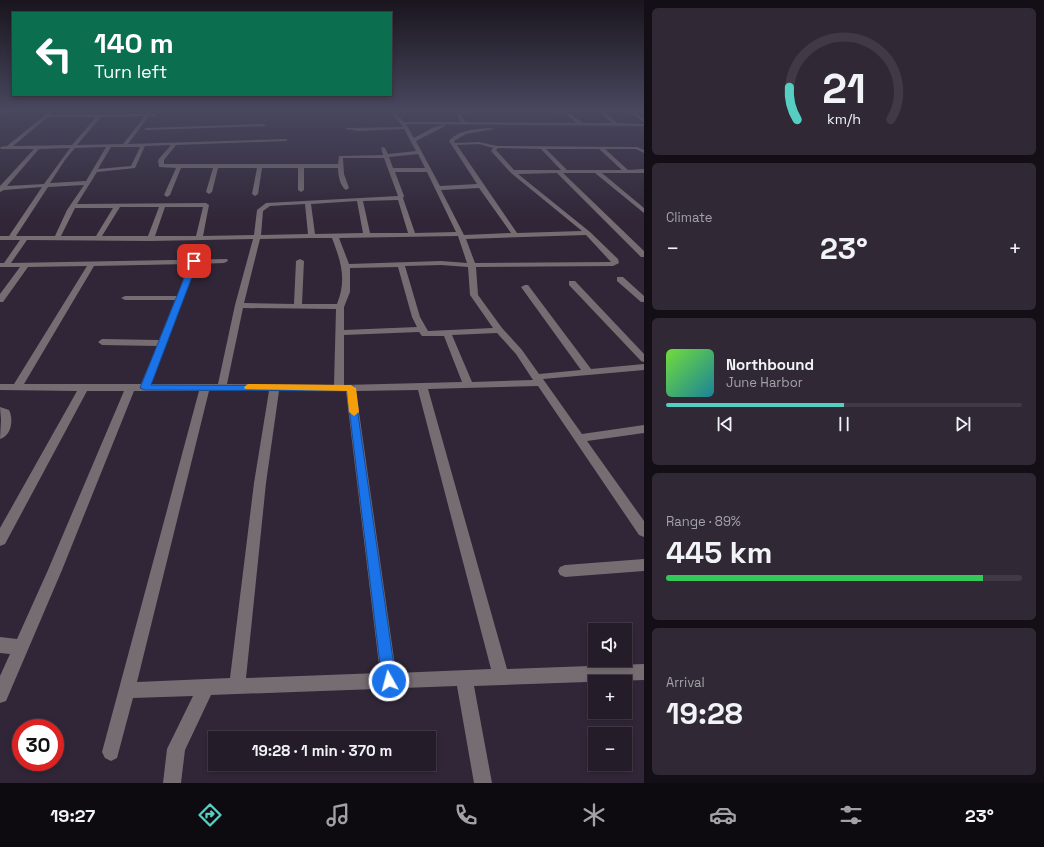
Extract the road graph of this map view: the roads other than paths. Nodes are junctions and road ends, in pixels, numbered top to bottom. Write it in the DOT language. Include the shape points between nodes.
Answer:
graph roads {
  1 [pos="38,147"];
  2 [pos="73,147"];
  3 [pos="497,147"];
  4 [pos="542,147"];
  5 [pos="108,148"];
  6 [pos="140,148"];
  7 [pos="172,148"];
  8 [pos="383,148"];
  9 [pos="417,148"];
  10 [pos="456,148"];
  11 [pos="574,148"];
  12 [pos="601,148"];
  13 [pos="637,148"];
  14 [pos="644,148"];
  15 [pos="420,152"];
  16 [pos="644,152"];
  17 [pos="386,156"];
  18 [pos="216,166"];
  19 [pos="260,166"];
  20 [pos="301,166"];
  21 [pos="342,166"];
  22 [pos="179,167"];
  23 [pos="392,170"];
  24 [pos="429,170"];
  25 [pos="596,170"];
  26 [pos="95,171"];
  27 [pos="558,171"];
  28 [pos="565,171"];
  29 [pos="627,171"];
  30 [pos="637,171"];
  31 [pos="644,171"];
  32 [pos="513,172"];
  33 [pos="644,177"];
  34 [pos="88,183"];
  35 [pos="45,186"];
  36 [pos="480,186"];
  37 [pos="346,188"];
  38 [pos="437,188"];
  39 [pos="0,189"];
  40 [pos="301,190"];
  41 [pos="209,192"];
  42 [pos="255,194"];
  43 [pos="167,195"];
  44 [pos="400,198"];
  45 [pos="360,199"];
  46 [pos="308,202"];
  47 [pos="118,205"];
  48 [pos="163,205"];
  49 [pos="73,206"];
  50 [pos="644,211"];
  51 [pos="588,233"];
  52 [pos="412,235"];
  53 [pos="515,235"];
  54 [pos="335,236"];
  55 [pos="367,236"];
  56 [pos="461,236"];
  57 [pos="12,237"];
  58 [pos="312,237"];
  59 [pos="0,238"];
  60 [pos="25,238"];
  61 [pos="57,238"];
  62 [pos="150,238"];
  63 [pos="199,238"];
  64 [pos="257,238"];
  65 [pos="98,239"];
  66 [pos="644,255"];
  67 [pos="194,261"];
  68 [pos="224,261"];
  69 [pos="300,261"];
  70 [pos="92,263"];
  71 [pos="26,264"];
  72 [pos="401,264"];
  73 [pos="3,265"];
  74 [pos="346,266"];
  75 [pos="472,266"];
  76 [pos="620,278"];
  77 [pos="572,283"];
  78 [pos="525,287"];
  79 [pos="642,297"];
  80 [pos="125,298"];
  81 [pos="180,298"];
  82 [pos="0,300"];
  83 [pos="239,305"];
  84 [pos="298,306"];
  85 [pos="340,307"];
  86 [pos="422,329"];
  87 [pos="499,330"];
  88 [pos="339,333"];
  89 [pos="447,333"];
  90 [pos="102,342"];
  91 [pos="162,343"];
  92 [pos="644,360"];
  93 [pos="644,367"];
  94 [pos="588,372"];
  95 [pos="538,380"];
  96 [pos="468,385"];
  97 [pos="422,386"];
  98 [pos="0,387"];
  99 [pos="17,387"];
  100 [pos="205,387"];
  101 [pos="222,387"];
  102 [pos="275,387"];
  103 [pos="84,388"];
  104 [pos="130,388"];
  105 [pos="145,388"];
  106 [pos="345,388"];
  107 [pos="0,411"];
  108 [pos="644,429"];
  109 [pos="0,435"];
  110 [pos="579,438"];
  111 [pos="644,531"];
  112 [pos="0,540"];
  113 [pos="644,566"];
  114 [pos="565,571"];
  115 [pos="0,645"];
  116 [pos="22,647"];
  117 [pos="644,672"];
  118 [pos="502,677"];
  119 [pos="464,678"];
  120 [pos="389,681"];
  121 [pos="237,686"];
  122 [pos="206,687"];
  123 [pos="127,690"];
  124 [pos="0,695"];
  125 [pos="111,752"];
  126 [pos="172,783"];
  127 [pos="483,783"];
  1 -- 39 [label="street"];
  2 -- 35 [label="street"];
  3 -- 32 [label="street" via="493,150"];
  4 -- 28 [label="street"];
  5 -- 26 [label="street"];
  6 -- 26 [label="street" via="133,168"];
  7 -- 22 [label="street" via="160,165"];
  8 -- 17 [label="street"];
  9 -- 15 [label="street"];
  10 -- 36 [label="street"];
  11 -- 12 [label="street"];
  12 -- 13 [label="street"];
  12 -- 29 [label="street"];
  13 -- 14 [label="street"];
  13 -- 16 [label="street"];
  15 -- 17 [label="street"];
  15 -- 24 [label="street"];
  17 -- 21 [label="street" via="341,156"];
  17 -- 23 [label="street"];
  18 -- 19 [label="street"];
  18 -- 22 [label="street"];
  18 -- 41 [label="street"];
  19 -- 20 [label="street"];
  19 -- 42 [label="street"];
  20 -- 21 [label="street"];
  20 -- 40 [label="street"];
  21 -- 37 [label="street" via="341,174"];
  22 -- 43 [label="street"];
  23 -- 24 [label="street"];
  23 -- 44 [label="street"];
  24 -- 38 [label="street"];
  25 -- 28 [label="street"];
  25 -- 29 [label="street"];
  25 -- 50 [label="street"];
  26 -- 34 [label="street"];
  27 -- 28 [label="street"];
  27 -- 32 [label="street"];
  27 -- 66 [label="street"];
  29 -- 30 [label="street"];
  30 -- 31 [label="street"];
  30 -- 33 [label="street"];
  32 -- 51 [label="street"];
  34 -- 35 [label="street"];
  34 -- 49 [label="street"];
  35 -- 39 [label="street"];
  35 -- 57 [label="street"];
  36 -- 38 [label="street"];
  36 -- 53 [label="street"];
  38 -- 56 [label="street"];
  44 -- 45 [label="street"];
  44 -- 52 [label="street"];
  45 -- 46 [label="street"];
  45 -- 55 [label="street"];
  46 -- 58 [label="street"];
  46 -- 64 [label="street" via="268,204 260,210"];
  47 -- 48 [label="street"];
  47 -- 49 [label="street"];
  47 -- 65 [label="street"];
  48 -- 62 [label="street"];
  48 -- 63 [label="street" via="206,205"];
  49 -- 61 [label="street"];
  51 -- 53 [label="street"];
  51 -- 75 [label="street" via="615,263"];
  52 -- 55 [label="street"];
  52 -- 56 [label="street"];
  53 -- 56 [label="street"];
  54 -- 55 [label="street"];
  54 -- 58 [label="street"];
  54 -- 74 [label="street"];
  56 -- 75 [label="street"];
  57 -- 59 [label="street"];
  57 -- 60 [label="street"];
  58 -- 64 [label="street"];
  60 -- 61 [label="street"];
  60 -- 73 [label="street"];
  61 -- 65 [label="street"];
  62 -- 63 [label="street"];
  62 -- 65 [label="street"];
  63 -- 64 [label="street"];
  64 -- 83 [label="street"];
  67 -- 68 [label="street"];
  67 -- 70 [label="street"];
  67 -- 81 [label="street"];
  69 -- 84 [label="street"];
  70 -- 71 [label="street"];
  70 -- 99 [label="street"];
  71 -- 73 [label="street"];
  71 -- 82 [label="street"];
  72 -- 74 [label="street"];
  72 -- 75 [label="street" via="441,263"];
  72 -- 86 [label="street" via="416,317"];
  74 -- 85 [label="street" via="346,292"];
  75 -- 87 [label="street" via="474,296"];
  76 -- 79 [label="street"];
  77 -- 92 [label="street"];
  78 -- 94 [label="street"];
  80 -- 81 [label="street"];
  81 -- 91 [label="street"];
  83 -- 84 [label="street"];
  83 -- 101 [label="street"];
  84 -- 85 [label="street"];
  85 -- 88 [label="street"];
  86 -- 88 [label="street"];
  86 -- 89 [label="street" via="425,334"];
  87 -- 89 [label="street"];
  87 -- 95 [label="street" via="519,352"];
  88 -- 106 [label="street"];
  89 -- 96 [label="street"];
  90 -- 91 [label="street"];
  91 -- 105 [label="street"];
  93 -- 94 [label="street"];
  94 -- 95 [label="street"];
  95 -- 96 [label="street"];
  95 -- 110 [label="street"];
  96 -- 97 [label="street"];
  97 -- 106 [label="street"];
  97 -- 118 [label="street"];
  98 -- 99 [label="street"];
  99 -- 103 [label="street"];
  100 -- 101 [label="street"];
  100 -- 105 [label="street"];
  100 -- 123 [label="street"];
  101 -- 102 [label="street"];
  102 -- 106 [label="street"];
  102 -- 121 [label="street" via="260,483"];
  103 -- 104 [label="street"];
  103 -- 112 [label="street"];
  104 -- 105 [label="street"];
  104 -- 116 [label="street"];
  106 -- 120 [label="street"];
  107 -- 109 [label="street" via="8,419"];
  108 -- 110 [label="street"];
  110 -- 111 [label="street"];
  113 -- 114 [label="street"];
  115 -- 116 [label="street"];
  116 -- 124 [label="street"];
  117 -- 118 [label="street"];
  118 -- 119 [label="street"];
  119 -- 120 [label="street"];
  119 -- 127 [label="street"];
  120 -- 121 [label="street"];
  121 -- 122 [label="street"];
  122 -- 123 [label="street"];
  122 -- 126 [label="street" via="176,749"];
  123 -- 125 [label="street"];
}
